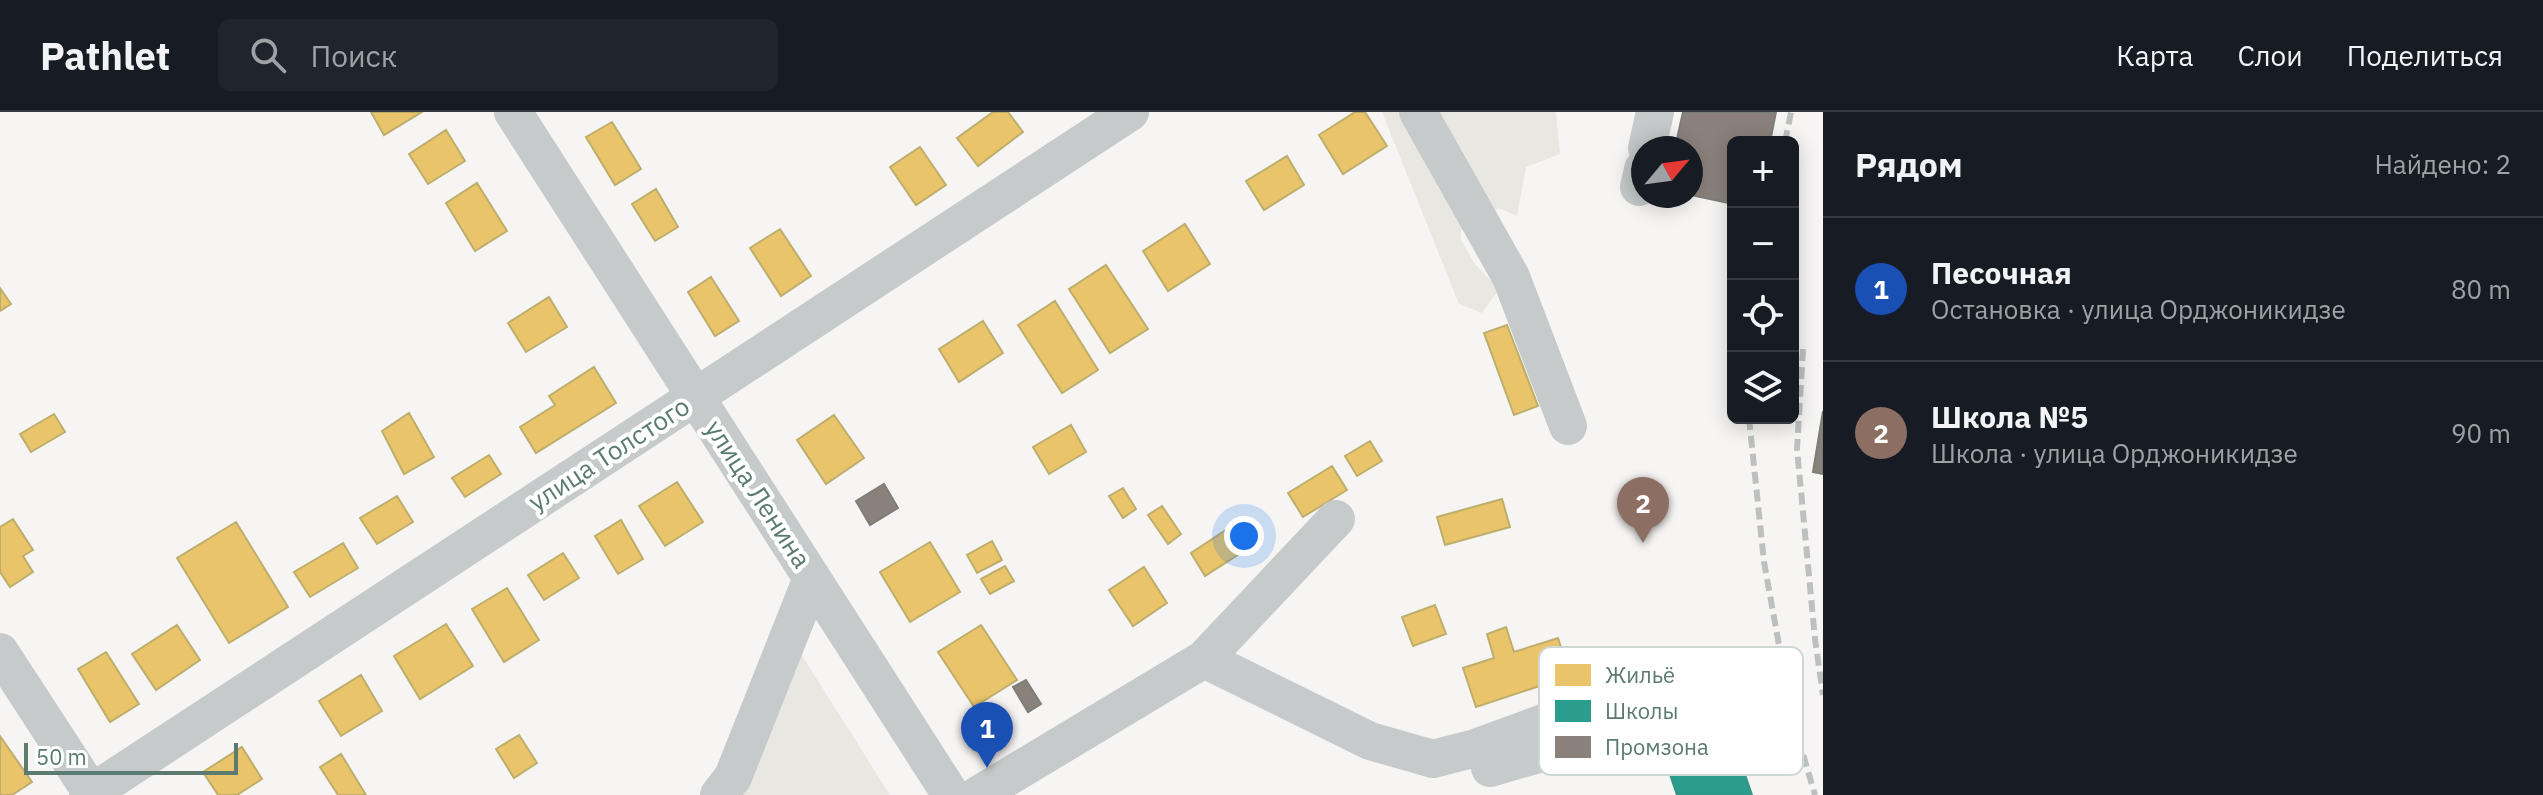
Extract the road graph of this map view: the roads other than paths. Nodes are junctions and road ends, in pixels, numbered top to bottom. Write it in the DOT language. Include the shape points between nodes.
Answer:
graph roads {
  1 [pos="513,112"];
  2 [pos="1130,112"];
  3 [pos="1418,112"];
  4 [pos="1655,112"];
  5 [pos="1650,136"];
  6 [pos="696,397"];
  7 [pos="1568,426"];
  8 [pos="1336,519"];
  9 [pos="812,578"];
  10 [pos="0,652"];
  11 [pos="1204,659"];
  12 [pos="1539,737"];
  13 [pos="1539,754"];
  14 [pos="1480,772"];
  15 [pos="91,794"];
  16 [pos="719,795"];
  17 [pos="951,795"];
  18 [pos="978,795"];
  1 -- 6 [label="street, улица Ленина"];
  2 -- 6 [label="street, улица Толстого"];
  3 -- 7 [label="street" via="1511,277"];
  4 -- 5 [label="street"];
  6 -- 9 [label="street, улица Ленина"];
  6 -- 15 [label="street, улица Толстого"];
  8 -- 11 [label="street"];
  9 -- 16 [label="street" via="733,777"];
  9 -- 17 [label="street, улица Ленина"];
  10 -- 15 [label="street"];
  11 -- 14 [label="street" via="1370,741"];
  11 -- 18 [label="street"];
  12 -- 14 [label="street"];
  13 -- 14 [label="street"];
}
